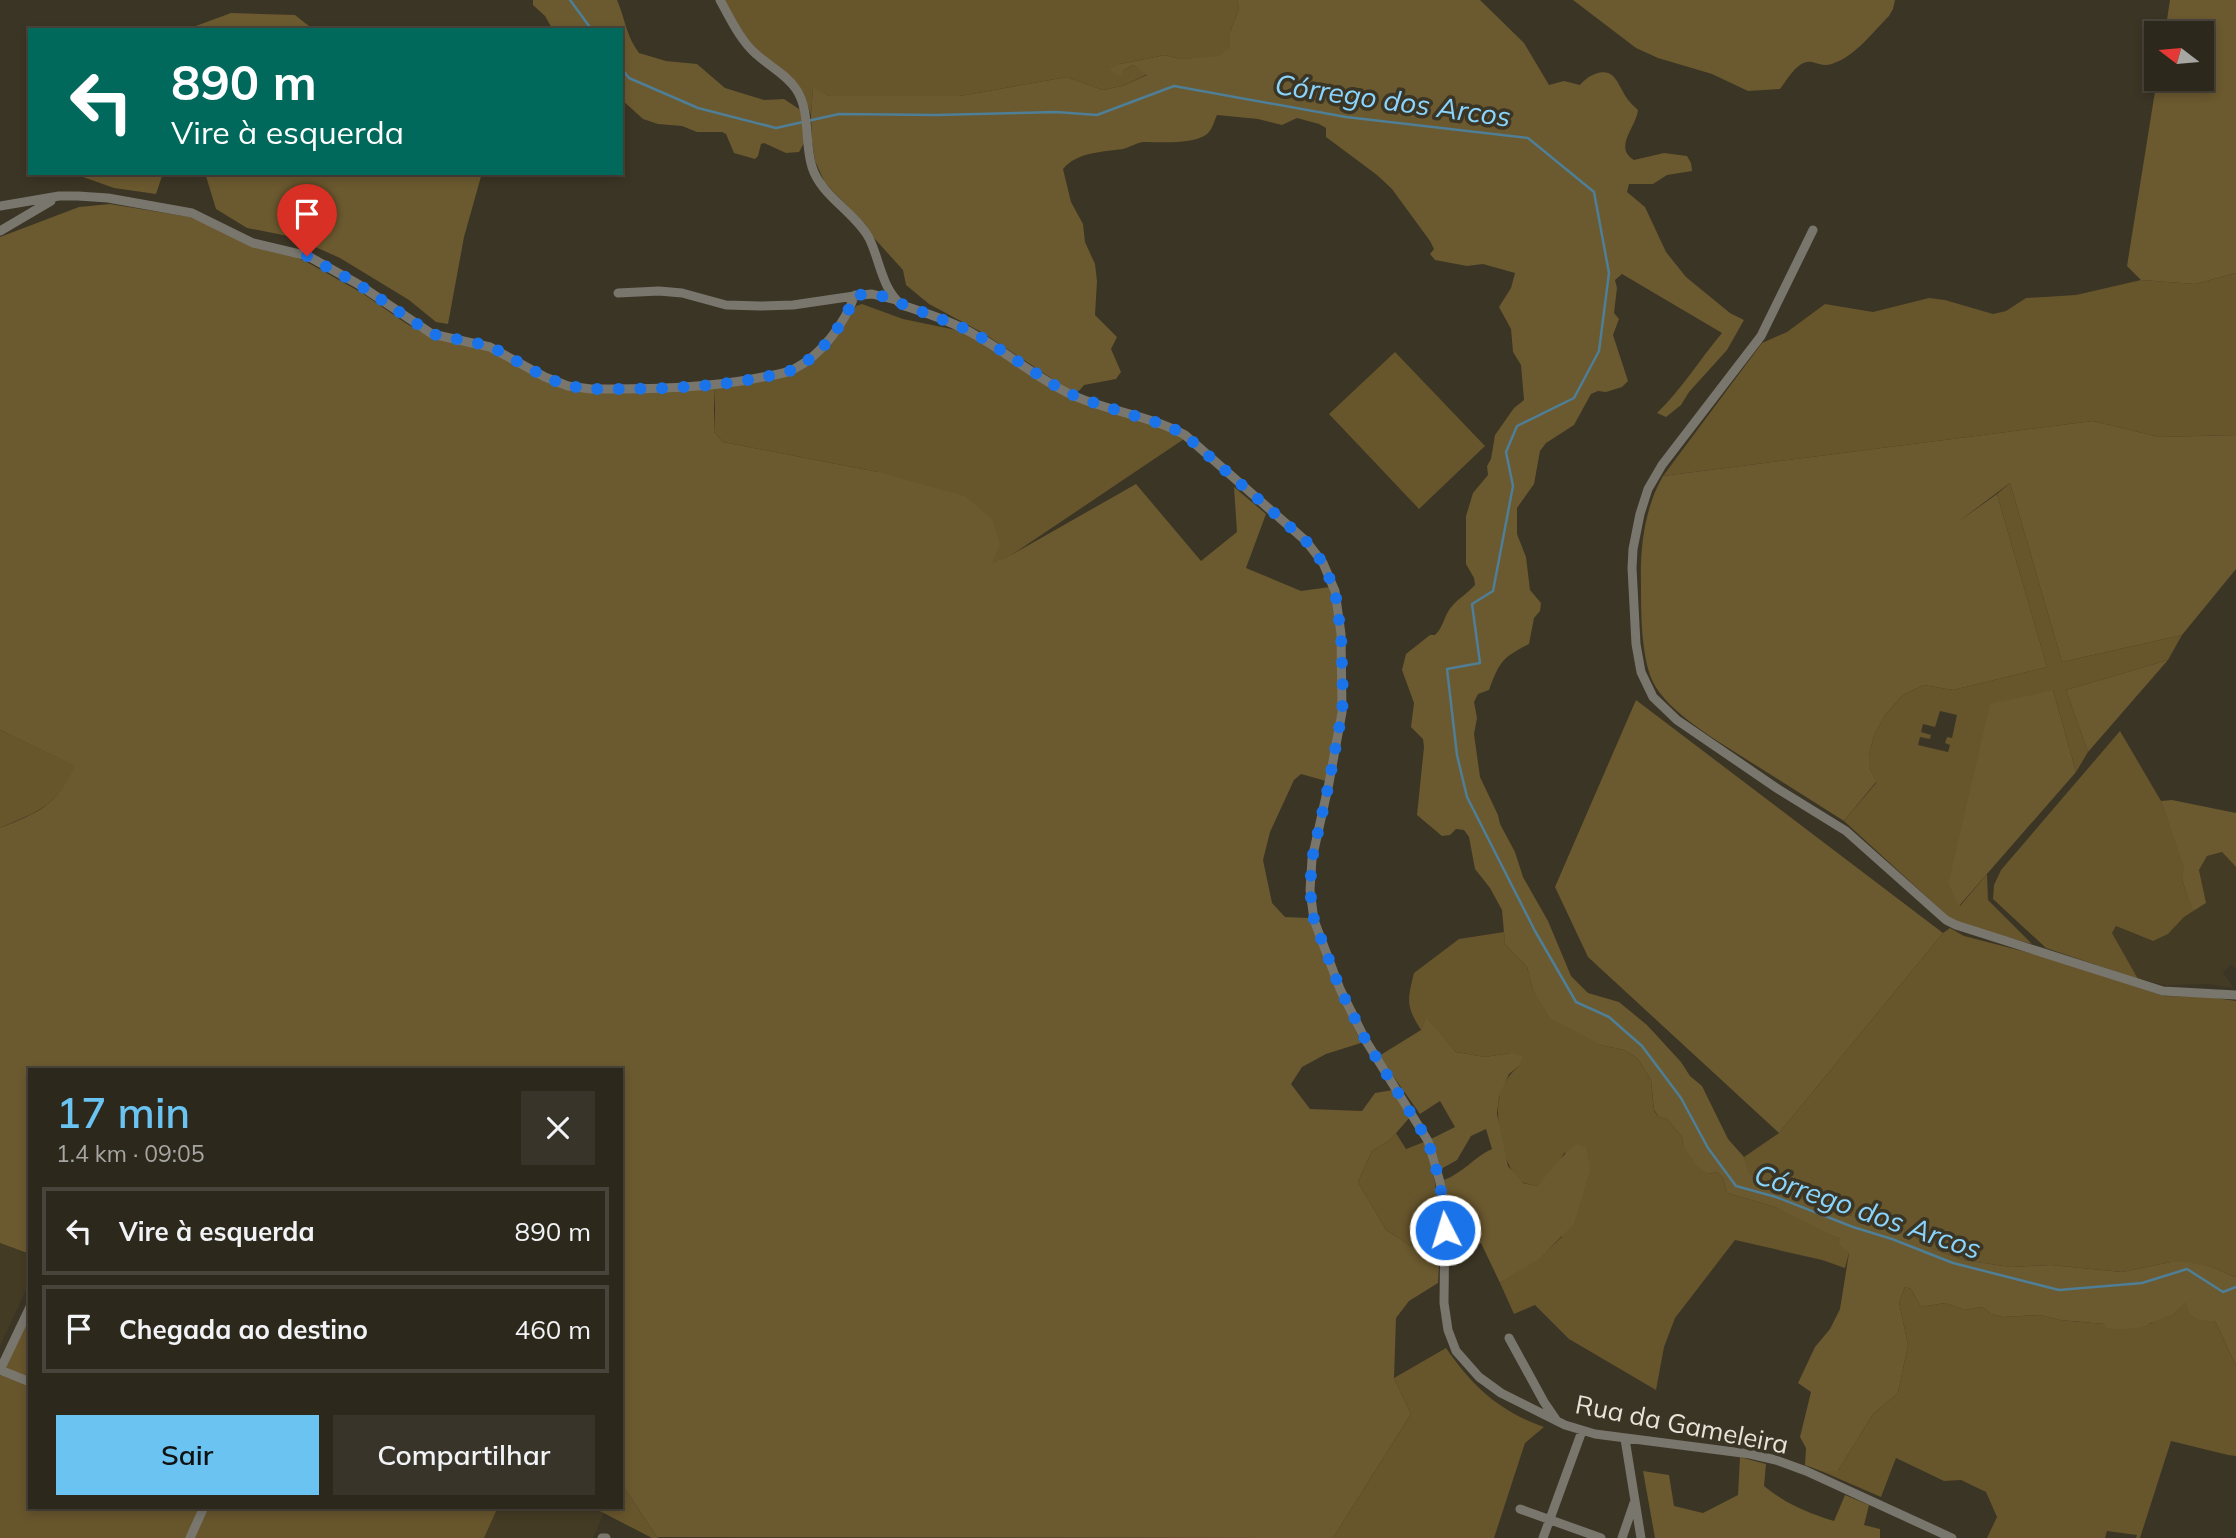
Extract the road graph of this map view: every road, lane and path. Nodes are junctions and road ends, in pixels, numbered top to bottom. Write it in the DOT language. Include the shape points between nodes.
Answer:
graph roads {
  1 [pos="720,0"];
  2 [pos="59,197"];
  3 [pos="0,206"];
  4 [pos="1813,230"];
  5 [pos="0,231"];
  6 [pos="618,293"];
  7 [pos="855,295"];
  8 [pos="896,300"];
  9 [pos="2236,995"];
  10 [pos="28,1311"];
  11 [pos="1509,1338"];
  12 [pos="0,1370"];
  13 [pos="28,1381"];
  14 [pos="1557,1421"];
  15 [pos="1582,1431"];
  16 [pos="1625,1439"];
  17 [pos="1634,1500"];
  18 [pos="203,1509"];
  19 [pos="1520,1509"];
  20 [pos="1550,1519"];
  21 [pos="190,1538"];
  22 [pos="1543,1538"];
  23 [pos="1601,1538"];
  24 [pos="1622,1538"];
  25 [pos="1641,1538"];
  26 [pos="1952,1538"];
  1 -- 8 [label="street" via="746,43 802,97 812,168 821,185 862,227"];
  2 -- 3 [label="street"];
  2 -- 5 [label="street"];
  2 -- 7 [label="street" via="108,198 192,213 253,243 307,256 432,334 490,346 545,377 590,389 727,383 792,370 809,360 836,332"];
  4 -- 9 [label="street" via="1761,336 1648,489 1632,568 1636,644 1646,685 1665,709 1694,733 1846,831 1946,920 2163,991"];
  6 -- 7 [label="street, Rua da Gameleira" via="682,293 726,305 760,306"];
  7 -- 8 [label="street, Rua da Gameleira"];
  8 -- 14 [label="street, Rua da Gameleira" via="979,336 1065,392 1185,435 1306,541 1323,563 1335,591 1343,698 1312,859 1314,920 1366,1041 1428,1141 1445,1212 1444,1303 1456,1351 1501,1393"];
  10 -- 12 [label="street"];
  11 -- 14 [label="street, Rua da Gameleira"];
  12 -- 13 [label="street"];
  14 -- 15 [label="street, Rua da Gameleira"];
  15 -- 16 [label="street, Rua da Gameleira"];
  15 -- 20 [label="street"];
  16 -- 17 [label="street"];
  16 -- 26 [label="street, Rua da Gameleira" via="1776,1460"];
  17 -- 24 [label="street"];
  17 -- 25 [label="street"];
  18 -- 21 [label="street"];
  19 -- 20 [label="street"];
  20 -- 22 [label="street"];
  20 -- 23 [label="street"];
}
